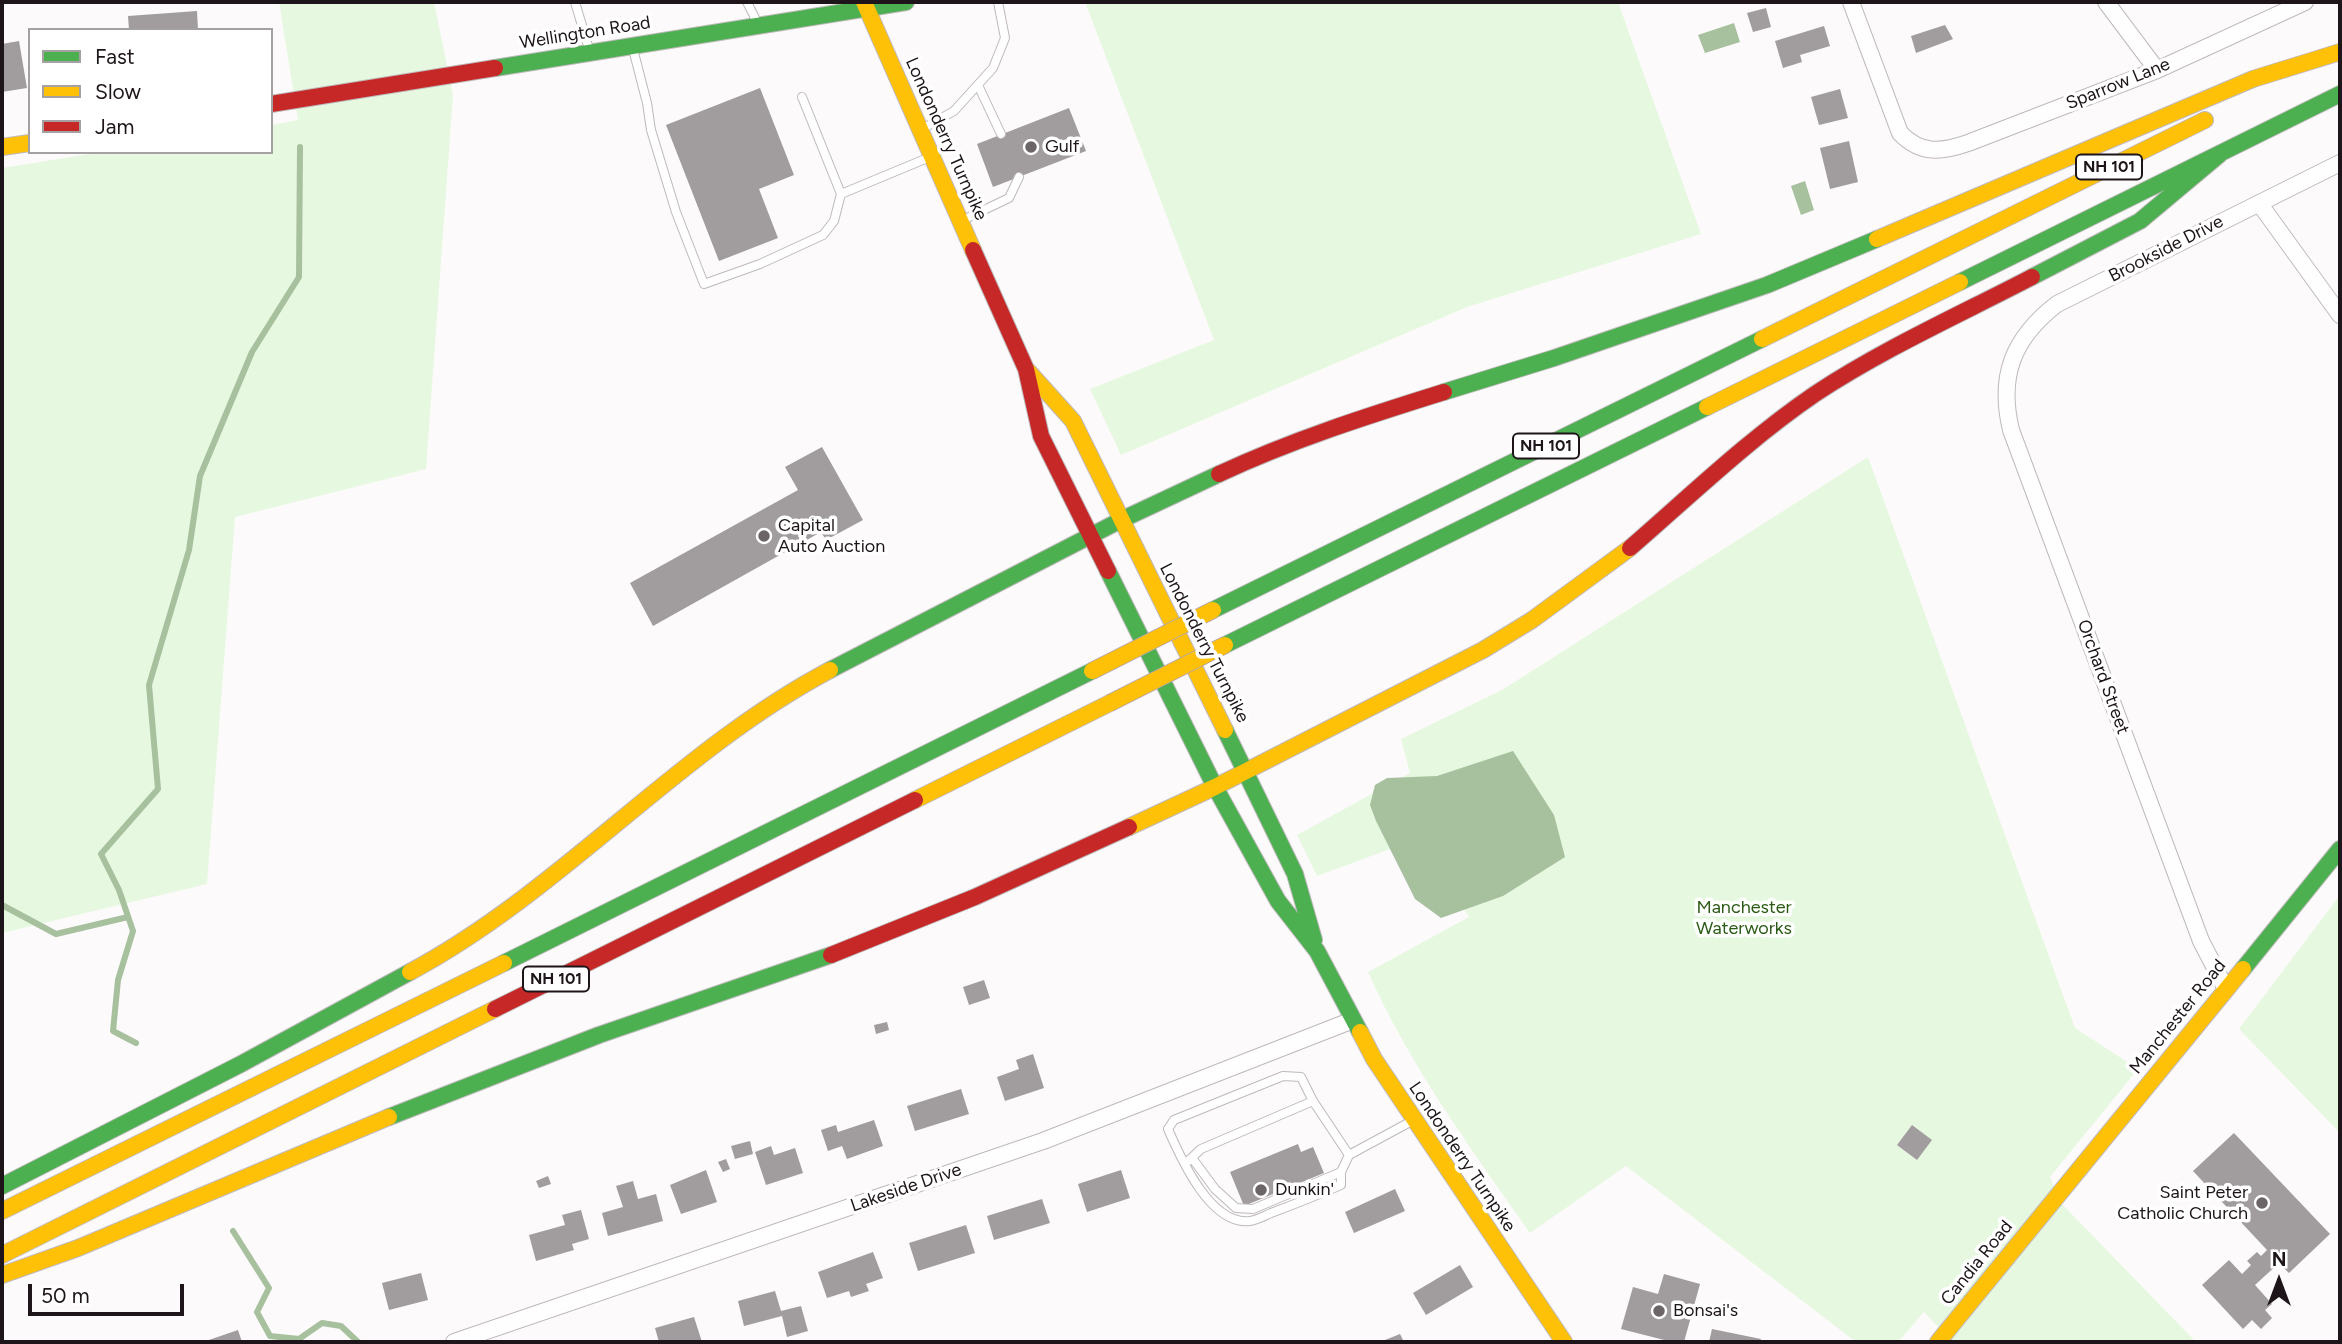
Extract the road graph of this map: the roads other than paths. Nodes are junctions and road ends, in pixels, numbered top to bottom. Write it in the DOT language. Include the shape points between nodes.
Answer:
graph roads {
  1 [pos="575,2"];
  2 [pos="747,2"];
  3 [pos="906,2"];
  4 [pos="998,2"];
  5 [pos="1852,2"];
  6 [pos="2106,2"];
  7 [pos="2305,2"];
  8 [pos="866,5"];
  9 [pos="758,25"];
  10 [pos="632,45"];
  11 [pos="589,52"];
  12 [pos="2340,53"];
  13 [pos="2157,70"];
  14 [pos="978,85"];
  15 [pos="2340,94"];
  16 [pos="802,97"];
  17 [pos="2253,97"];
  18 [pos="273,104"];
  19 [pos="2215,115"];
  20 [pos="921,130"];
  21 [pos="1001,134"];
  22 [pos="28,143"];
  23 [pos="2,147"];
  24 [pos="2220,154"];
  25 [pos="933,156"];
  26 [pos="2340,163"];
  27 [pos="1019,177"];
  28 [pos="841,194"];
  29 [pos="2259,203"];
  30 [pos="961,221"];
  31 [pos="2340,315"];
  32 [pos="2012,359"];
  33 [pos="1026,369"];
  34 [pos="1121,520"];
  35 [pos="1091,537"];
  36 [pos="1246,771"];
  37 [pos="1215,787"];
  38 [pos="2340,849"];
  39 [pos="1317,951"];
  40 [pos="2226,989"];
  41 [pos="1353,1020"];
  42 [pos="1313,1101"];
  43 [pos="1413,1121"];
  44 [pos="1349,1155"];
  45 [pos="1188,1161"];
  46 [pos="1341,1172"];
  47 [pos="2,1186"];
  48 [pos="2046,1209"];
  49 [pos="2,1211"];
  50 [pos="2,1255"];
  51 [pos="2,1275"];
  52 [pos="454,1342"];
  53 [pos="1564,1342"];
  54 [pos="1938,1342"];
  1 -- 11 [label="lane"];
  2 -- 9 [label="lane"];
  3 -- 8 [label="main road, Wellington Road"];
  4 -- 14 [label="lane" via="1004,38 993,68"];
  5 -- 13 [label="street, Sparrow Lane" via="1895,125 1908,141 1925,150 1968,144"];
  6 -- 13 [label="street"];
  7 -- 13 [label="street, Sparrow Lane"];
  8 -- 9 [label="main road, Wellington Road"];
  8 -- 20 [label="main road, Londonderry Turnpike"];
  9 -- 10 [label="main road, Wellington Road"];
  10 -- 11 [label="main road, Wellington Road"];
  10 -- 28 [label="lane" via="648,103 650,130 704,284 823,235 834,221"];
  11 -- 18 [label="main road, Wellington Road"];
  12 -- 17 [label="main road"];
  12 -- 34 [label="main road" via="2253,79 1767,285 1276,448"];
  14 -- 20 [label="lane" via="954,111"];
  14 -- 21 [label="lane"];
  15 -- 24 [label="main road, NH 101"];
  16 -- 28 [label="lane"];
  19 -- 49 [label="main road, NH 101, bridge"];
  20 -- 25 [label="main road, Londonderry Turnpike"];
  22 -- 23 [label="main road"];
  24 -- 36 [label="main road" via="2140,221 1889,351 1816,394 1629,548 1503,638"];
  24 -- 50 [label="main road, NH 101, bridge"];
  25 -- 28 [label="lane"];
  25 -- 30 [label="main road, Londonderry Turnpike"];
  26 -- 29 [label="street, Brookside Drive"];
  27 -- 30 [label="lane" via="1009,198"];
  29 -- 31 [label="street"];
  29 -- 32 [label="street, Brookside Drive" via="2057,304 2030,328"];
  30 -- 33 [label="main road, Londonderry Turnpike"];
  32 -- 40 [label="street, Orchard Street" via="2006,395 2011,430 2201,941"];
  33 -- 34 [label="main road, Londonderry Turnpike" via="1073,421"];
  33 -- 35 [label="main road, Londonderry Turnpike" via="1041,436"];
  34 -- 35 [label="main road"];
  34 -- 36 [label="main road, Londonderry Turnpike"];
  35 -- 37 [label="main road, Londonderry Turnpike"];
  35 -- 47 [label="main road" via="783,697 724,738 516,905 435,959"];
  36 -- 37 [label="main road"];
  36 -- 39 [label="main road, Londonderry Turnpike" via="1295,874"];
  37 -- 39 [label="main road, Londonderry Turnpike" via="1278,901"];
  37 -- 51 [label="main road" via="962,902 811,962 599,1035"];
  38 -- 40 [label="main road, Manchester Road"];
  39 -- 41 [label="main road, Londonderry Turnpike"];
  40 -- 48 [label="main road, Manchester Road"];
  41 -- 43 [label="main road, Londonderry Turnpike"];
  41 -- 52 [label="street, Lakeside Drive" via="1020,1149"];
  42 -- 44 [label="lane"];
  42 -- 45 [label="lane" via="1201,1149"];
  42 -- 45 [label="lane" via="1301,1077 1283,1076 1174,1121 1168,1129"];
  43 -- 44 [label="lane"];
  43 -- 53 [label="main road, Londonderry Turnpike"];
  44 -- 46 [label="lane"];
  45 -- 46 [label="lane" via="1236,1209 1253,1209"];
  45 -- 46 [label="lane" via="1200,1189 1217,1209 1231,1219 1250,1221 1341,1185"];
  48 -- 54 [label="main road, Candia Road"];
}
